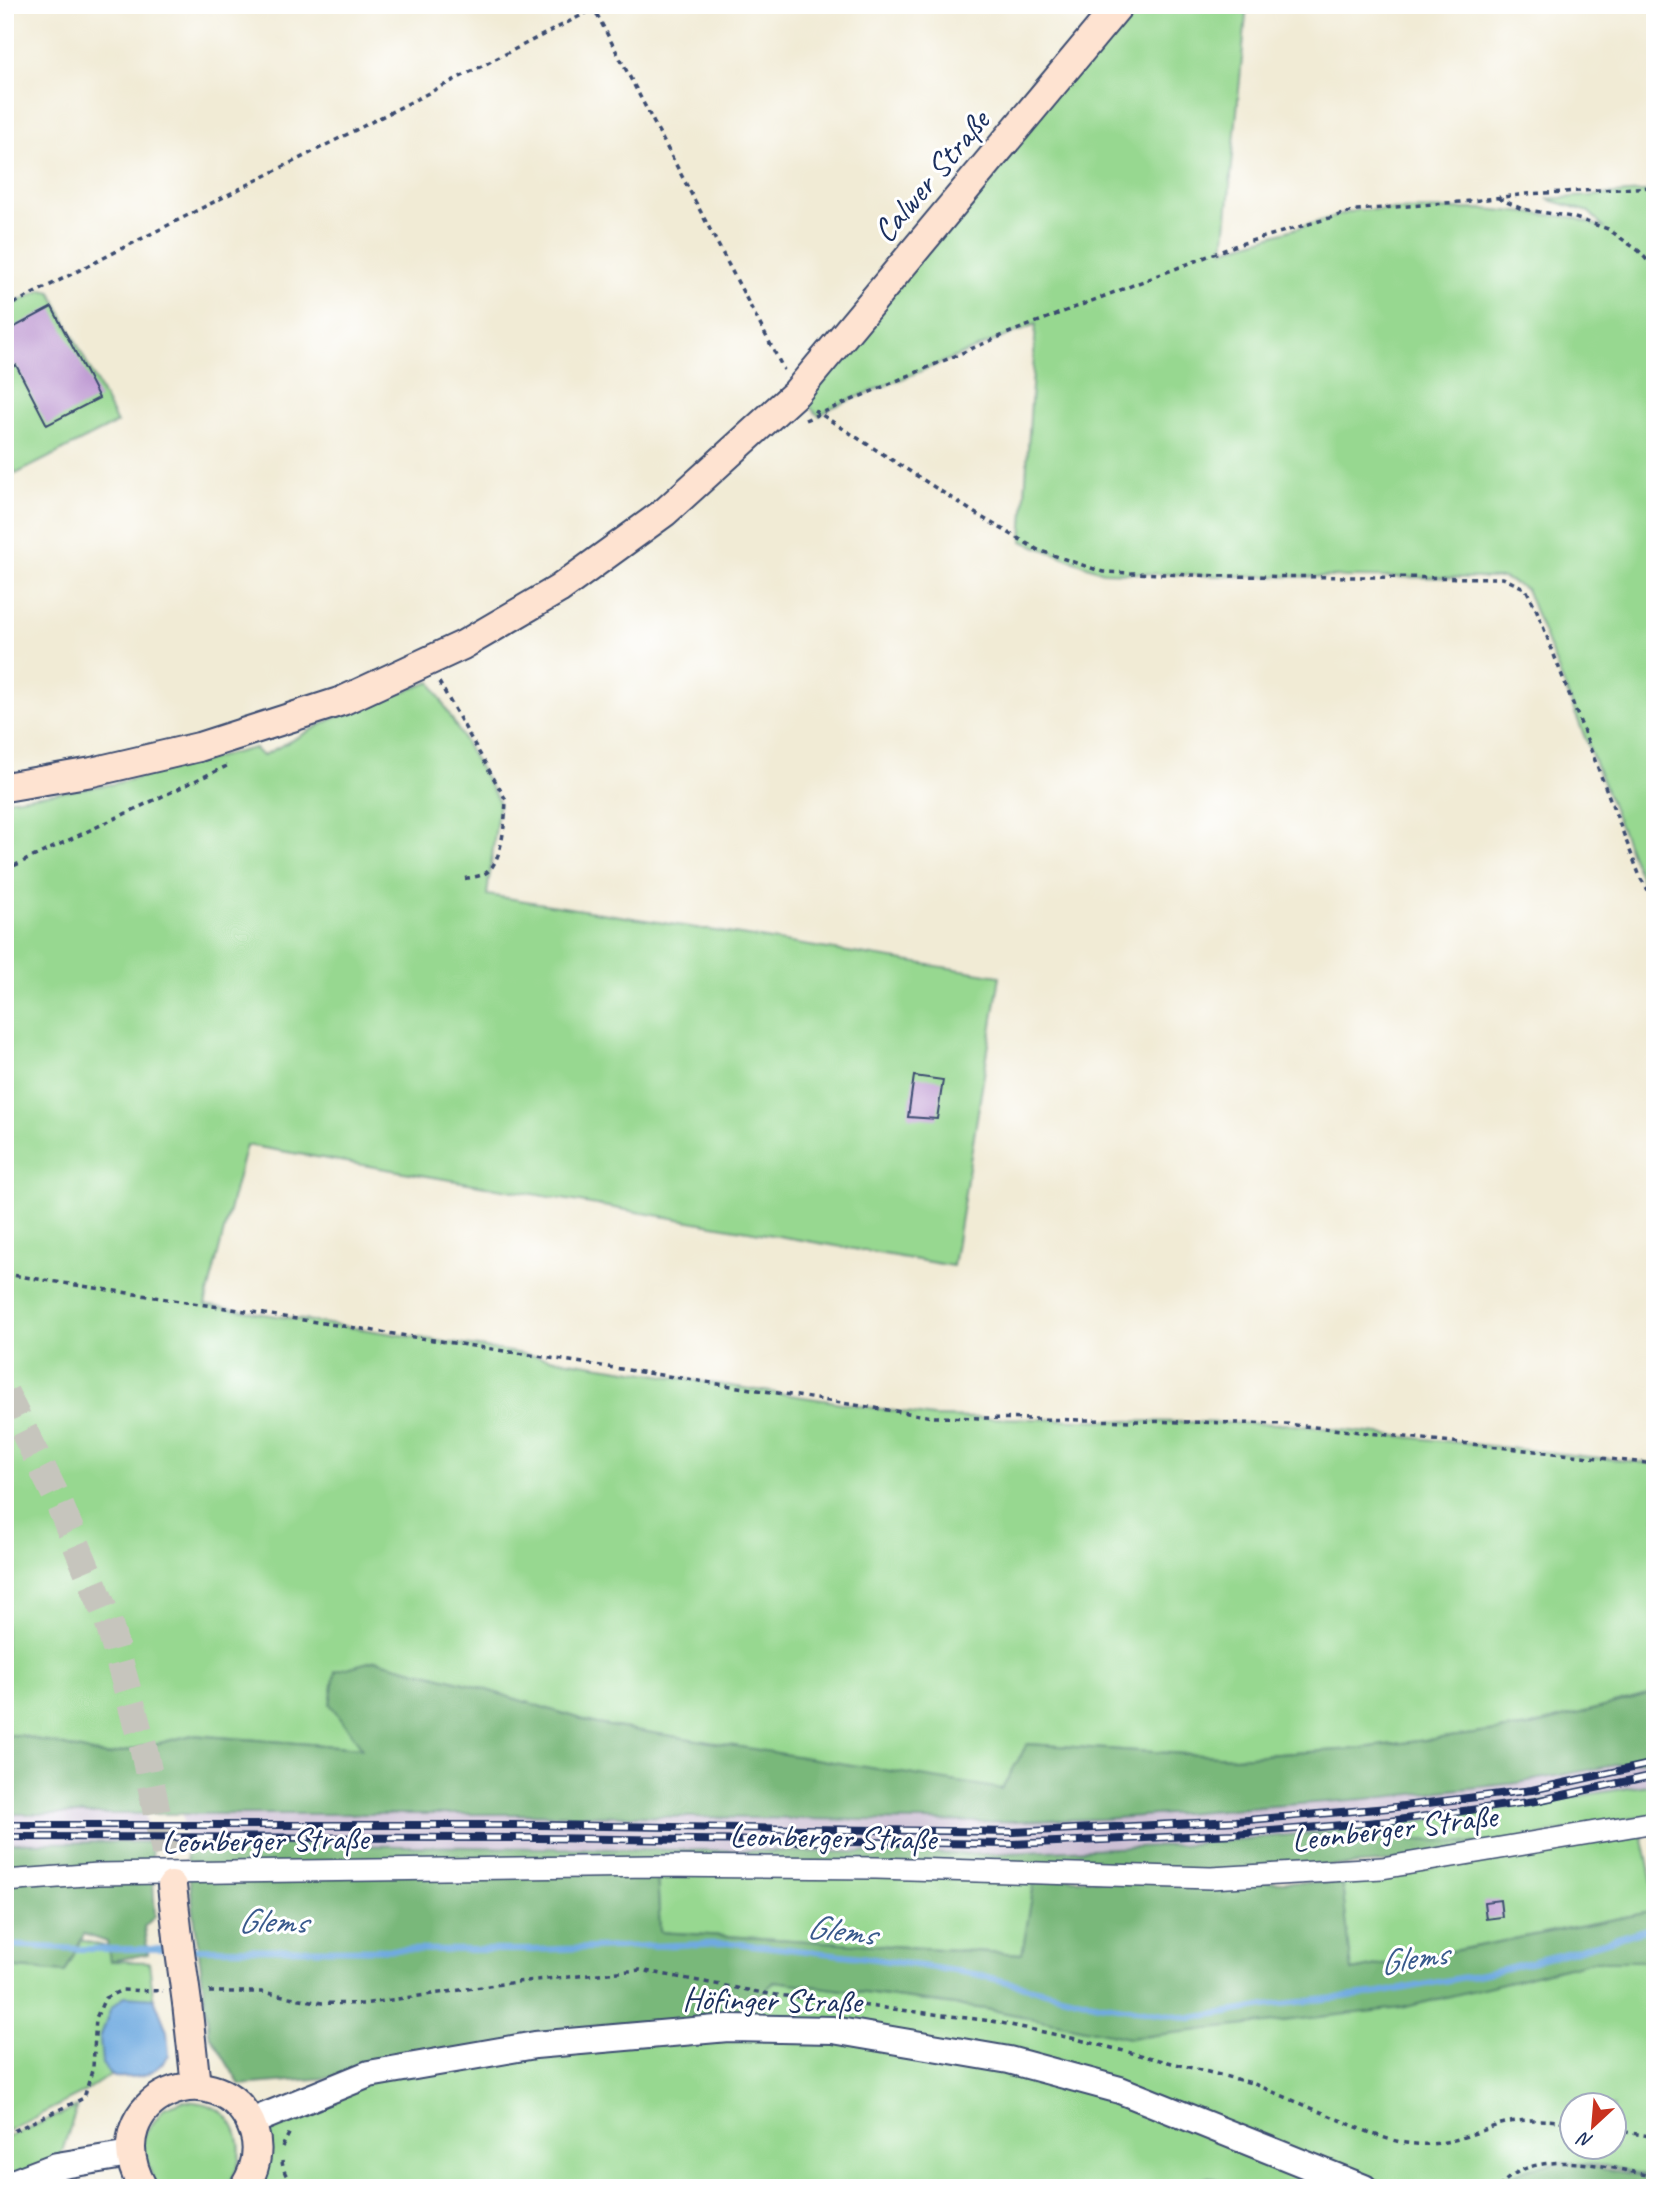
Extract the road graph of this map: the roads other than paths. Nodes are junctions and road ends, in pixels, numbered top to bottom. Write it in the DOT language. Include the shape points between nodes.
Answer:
graph roads {
  1 [pos="1119,5"];
  2 [pos="5,787"];
  3 [pos="1655,1822"];
  4 [pos="5,1881"];
  5 [pos="172,1886"];
  6 [pos="196,2086"];
  7 [pos="251,2122"];
  8 [pos="130,2154"];
  9 [pos="5,2186"];
  10 [pos="245,2187"];
  11 [pos="144,2188"];
  12 [pos="1364,2188"];
  1 -- 2 [label="main road, Calwer Straße" via="796,393 665,512 559,589 463,645 342,701 199,747"];
  3 -- 4 [label="street, Leonberger Straße" via="1382,1868 1212,1878 651,1866 112,1873"];
  5 -- 6 [label="main road, bridge"];
  6 -- 7 [label="main road" via="228,2097"];
  6 -- 8 [label="main road" via="156,2098 132,2133"];
  7 -- 10 [label="main road" via="257,2155"];
  7 -- 12 [label="street, Höfinger Straße" via="369,2074 535,2045 728,2028 833,2029 1009,2060 1120,2090"];
  8 -- 9 [label="street" via="57,2166"];
  8 -- 11 [label="main road"];
}
